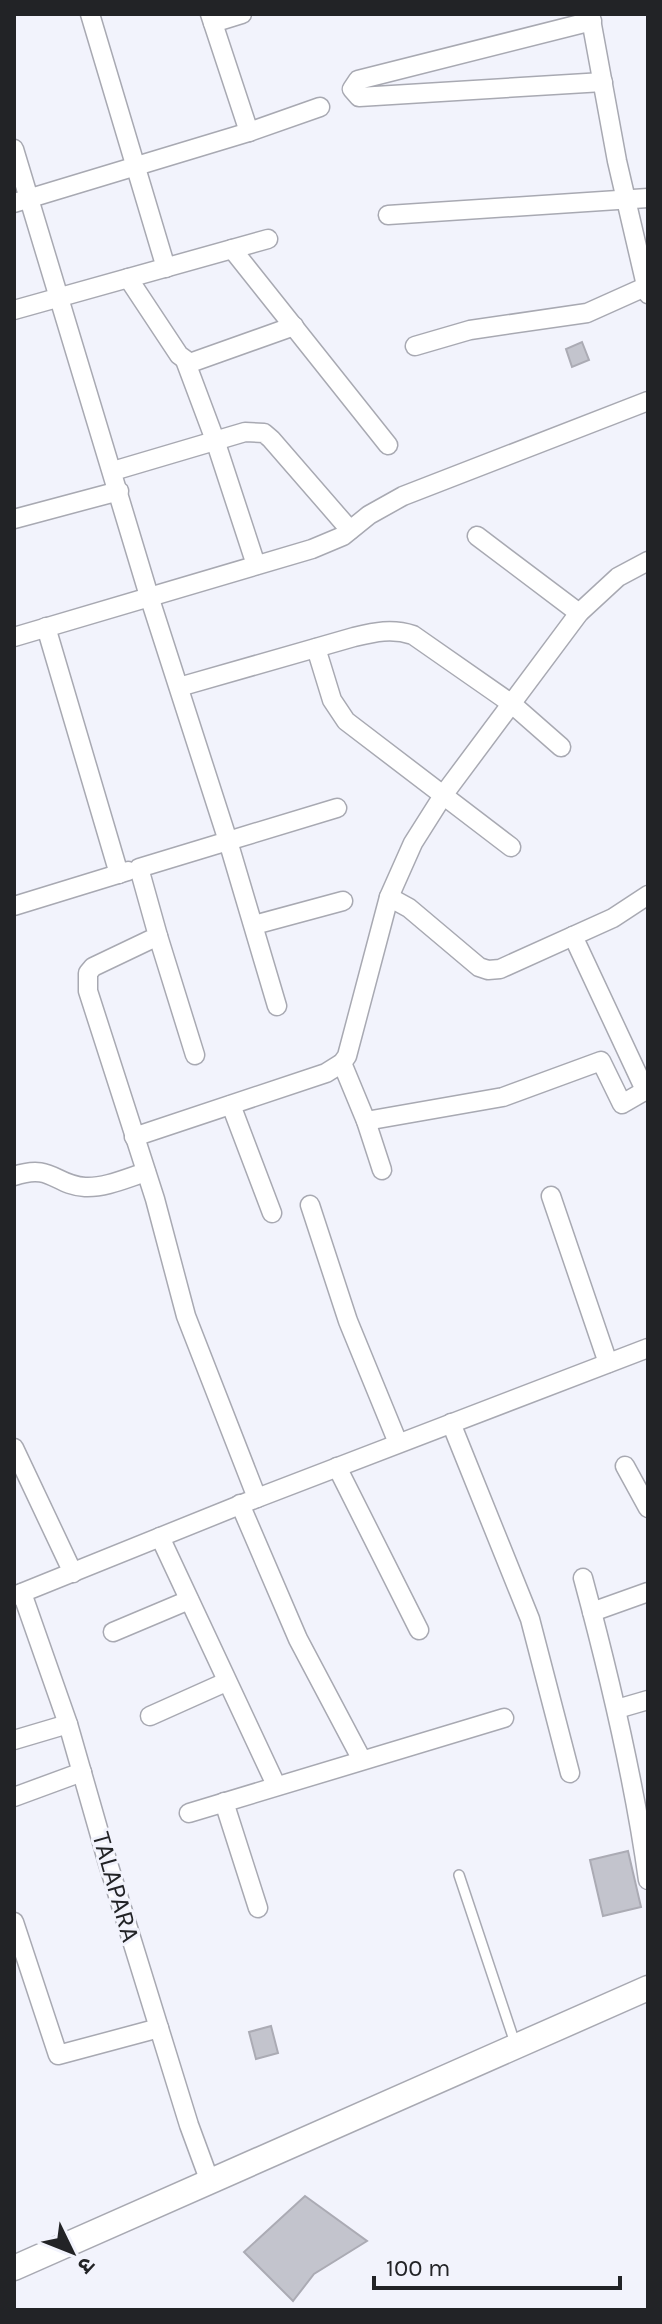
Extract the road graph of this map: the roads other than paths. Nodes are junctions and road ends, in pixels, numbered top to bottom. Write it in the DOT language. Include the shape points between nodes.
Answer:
graph roads {
  1 [pos="90,14"];
  2 [pos="242,14"];
  3 [pos="591,18"];
  4 [pos="212,19"];
  5 [pos="603,82"];
  6 [pos="320,107"];
  7 [pos="249,132"];
  8 [pos="14,149"];
  9 [pos="137,165"];
  10 [pos="648,198"];
  11 [pos="22,201"];
  12 [pos="625,201"];
  13 [pos="388,215"];
  14 [pos="268,239"];
  15 [pos="232,249"];
  16 [pos="166,268"];
  17 [pos="128,278"];
  18 [pos="647,290"];
  19 [pos="58,297"];
  20 [pos="14,310"];
  21 [pos="294,326"];
  22 [pos="415,346"];
  23 [pos="185,360"];
  24 [pos="648,401"];
  25 [pos="215,440"];
  26 [pos="388,445"];
  27 [pos="113,471"];
  28 [pos="119,491"];
  29 [pos="14,519"];
  30 [pos="350,530"];
  31 [pos="477,536"];
  32 [pos="648,561"];
  33 [pos="256,565"];
  34 [pos="149,596"];
  35 [pos="579,613"];
  36 [pos="46,627"];
  37 [pos="14,637"];
  38 [pos="316,648"];
  39 [pos="179,687"];
  40 [pos="512,704"];
  41 [pos="561,747"];
  42 [pos="444,794"];
  43 [pos="337,808"];
  44 [pos="228,841"];
  45 [pos="511,847"];
  46 [pos="139,868"];
  47 [pos="119,874"];
  48 [pos="648,895"];
  49 [pos="389,897"];
  50 [pos="343,901"];
  51 [pos="14,906"];
  52 [pos="254,925"];
  53 [pos="158,936"];
  54 [pos="573,936"];
  55 [pos="277,1006"];
  56 [pos="195,1055"];
  57 [pos="342,1063"];
  58 [pos="647,1090"];
  59 [pos="231,1105"];
  60 [pos="366,1121"];
  61 [pos="134,1137"];
  62 [pos="382,1170"];
  63 [pos="146,1172"];
  64 [pos="14,1176"];
  65 [pos="551,1196"];
  66 [pos="310,1205"];
  67 [pos="272,1213"];
  68 [pos="648,1348"];
  69 [pos="608,1363"];
  70 [pos="451,1423"];
  71 [pos="398,1443"];
  72 [pos="14,1448"];
  73 [pos="625,1466"];
  74 [pos="337,1467"];
  75 [pos="248,1501"];
  76 [pos="648,1508"];
  77 [pos="160,1537"];
  78 [pos="73,1573"];
  79 [pos="583,1578"];
  80 [pos="648,1593"];
  81 [pos="18,1595"];
  82 [pos="189,1600"];
  83 [pos="592,1612"];
  84 [pos="419,1630"];
  85 [pos="113,1632"];
  86 [pos="226,1682"];
  87 [pos="648,1700"];
  88 [pos="617,1709"];
  89 [pos="150,1716"];
  90 [pos="504,1718"];
  91 [pos="68,1724"];
  92 [pos="14,1740"];
  93 [pos="362,1760"];
  94 [pos="82,1772"];
  95 [pos="570,1773"];
  96 [pos="276,1785"];
  97 [pos="14,1797"];
  98 [pos="224,1802"];
  99 [pos="189,1813"];
  100 [pos="459,1875"];
  101 [pos="648,1880"];
  102 [pos="258,1908"];
  103 [pos="14,1922"];
  104 [pos="648,1988"];
  105 [pos="648,2006"];
  106 [pos="159,2028"];
  107 [pos="516,2047"];
  108 [pos="210,2182"];
  109 [pos="14,2268"];
  110 [pos="14,2284"];
  1 -- 9 [label="street"];
  2 -- 4 [label="street"];
  3 -- 5 [label="street"];
  3 -- 5 [label="street" via="358,80 352,89 359,97"];
  4 -- 7 [label="street"];
  5 -- 12 [label="street"];
  6 -- 7 [label="street"];
  7 -- 9 [label="street"];
  8 -- 11 [label="street"];
  9 -- 11 [label="street"];
  9 -- 16 [label="street"];
  10 -- 12 [label="street"];
  11 -- 19 [label="street"];
  12 -- 13 [label="street"];
  12 -- 18 [label="street"];
  14 -- 15 [label="street"];
  15 -- 16 [label="street"];
  15 -- 21 [label="street"];
  16 -- 17 [label="street"];
  17 -- 19 [label="street"];
  17 -- 23 [label="street"];
  18 -- 22 [label="street" via="587,313 470,330"];
  19 -- 20 [label="street"];
  19 -- 27 [label="street"];
  21 -- 23 [label="street" via="198,361"];
  21 -- 26 [label="street"];
  23 -- 25 [label="street"];
  24 -- 30 [label="street" via="403,496"];
  25 -- 27 [label="street"];
  25 -- 30 [label="street" via="256,430 264,433"];
  25 -- 33 [label="street"];
  27 -- 28 [label="street"];
  28 -- 29 [label="street"];
  28 -- 34 [label="street"];
  30 -- 33 [label="street" via="321,546"];
  31 -- 35 [label="street"];
  32 -- 35 [label="street" via="618,577"];
  33 -- 34 [label="street"];
  34 -- 36 [label="street"];
  34 -- 39 [label="street"];
  35 -- 40 [label="street"];
  36 -- 37 [label="street"];
  36 -- 47 [label="street"];
  38 -- 39 [label="street"];
  38 -- 40 [label="street" via="398,630"];
  38 -- 42 [label="street" via="332,700 346,721"];
  39 -- 44 [label="street"];
  40 -- 41 [label="street"];
  40 -- 42 [label="street"];
  42 -- 45 [label="street"];
  42 -- 49 [label="street" via="403,860"];
  43 -- 44 [label="street"];
  44 -- 46 [label="street"];
  44 -- 52 [label="street"];
  46 -- 47 [label="street"];
  46 -- 53 [label="street"];
  47 -- 51 [label="street"];
  48 -- 54 [label="street"];
  49 -- 54 [label="street" via="488,970"];
  49 -- 57 [label="street"];
  50 -- 52 [label="street"];
  52 -- 55 [label="street"];
  53 -- 56 [label="street"];
  53 -- 61 [label="street" via="93,967 86,982"];
  54 -- 58 [label="street"];
  57 -- 59 [label="street"];
  57 -- 60 [label="street"];
  58 -- 60 [label="street" via="622,1104 601,1061 503,1097"];
  59 -- 61 [label="street"];
  59 -- 67 [label="street"];
  60 -- 62 [label="street"];
  61 -- 63 [label="street"];
  63 -- 64 [label="street" via="94,1187 35,1170"];
  63 -- 75 [label="street" via="186,1316"];
  65 -- 69 [label="street"];
  66 -- 71 [label="street" via="348,1321"];
  68 -- 69 [label="street"];
  69 -- 70 [label="street"];
  70 -- 71 [label="street"];
  70 -- 95 [label="street" via="530,1619"];
  71 -- 74 [label="street"];
  72 -- 78 [label="street"];
  73 -- 76 [label="street"];
  74 -- 75 [label="street"];
  74 -- 84 [label="street"];
  75 -- 77 [label="street"];
  75 -- 93 [label="street" via="298,1639"];
  77 -- 78 [label="street"];
  77 -- 82 [label="street"];
  78 -- 81 [label="street"];
  79 -- 83 [label="street"];
  80 -- 83 [label="street"];
  81 -- 91 [label="street, TALAPARA"];
  82 -- 85 [label="street"];
  82 -- 86 [label="street"];
  83 -- 88 [label="street"];
  86 -- 89 [label="street"];
  86 -- 96 [label="street"];
  87 -- 88 [label="street"];
  88 -- 101 [label="street"];
  90 -- 93 [label="street"];
  91 -- 92 [label="street"];
  91 -- 94 [label="street, TALAPARA"];
  93 -- 96 [label="street"];
  94 -- 97 [label="street"];
  94 -- 106 [label="street, TALAPARA"];
  96 -- 98 [label="street"];
  98 -- 99 [label="street"];
  98 -- 102 [label="street"];
  100 -- 107 [label="lane"];
  103 -- 106 [label="street" via="58,2055"];
  104 -- 107 [label="main road"];
  105 -- 110 [label="main road"];
  106 -- 108 [label="street, TALAPARA"];
  107 -- 108 [label="main road"];
  108 -- 109 [label="main road"];
}
